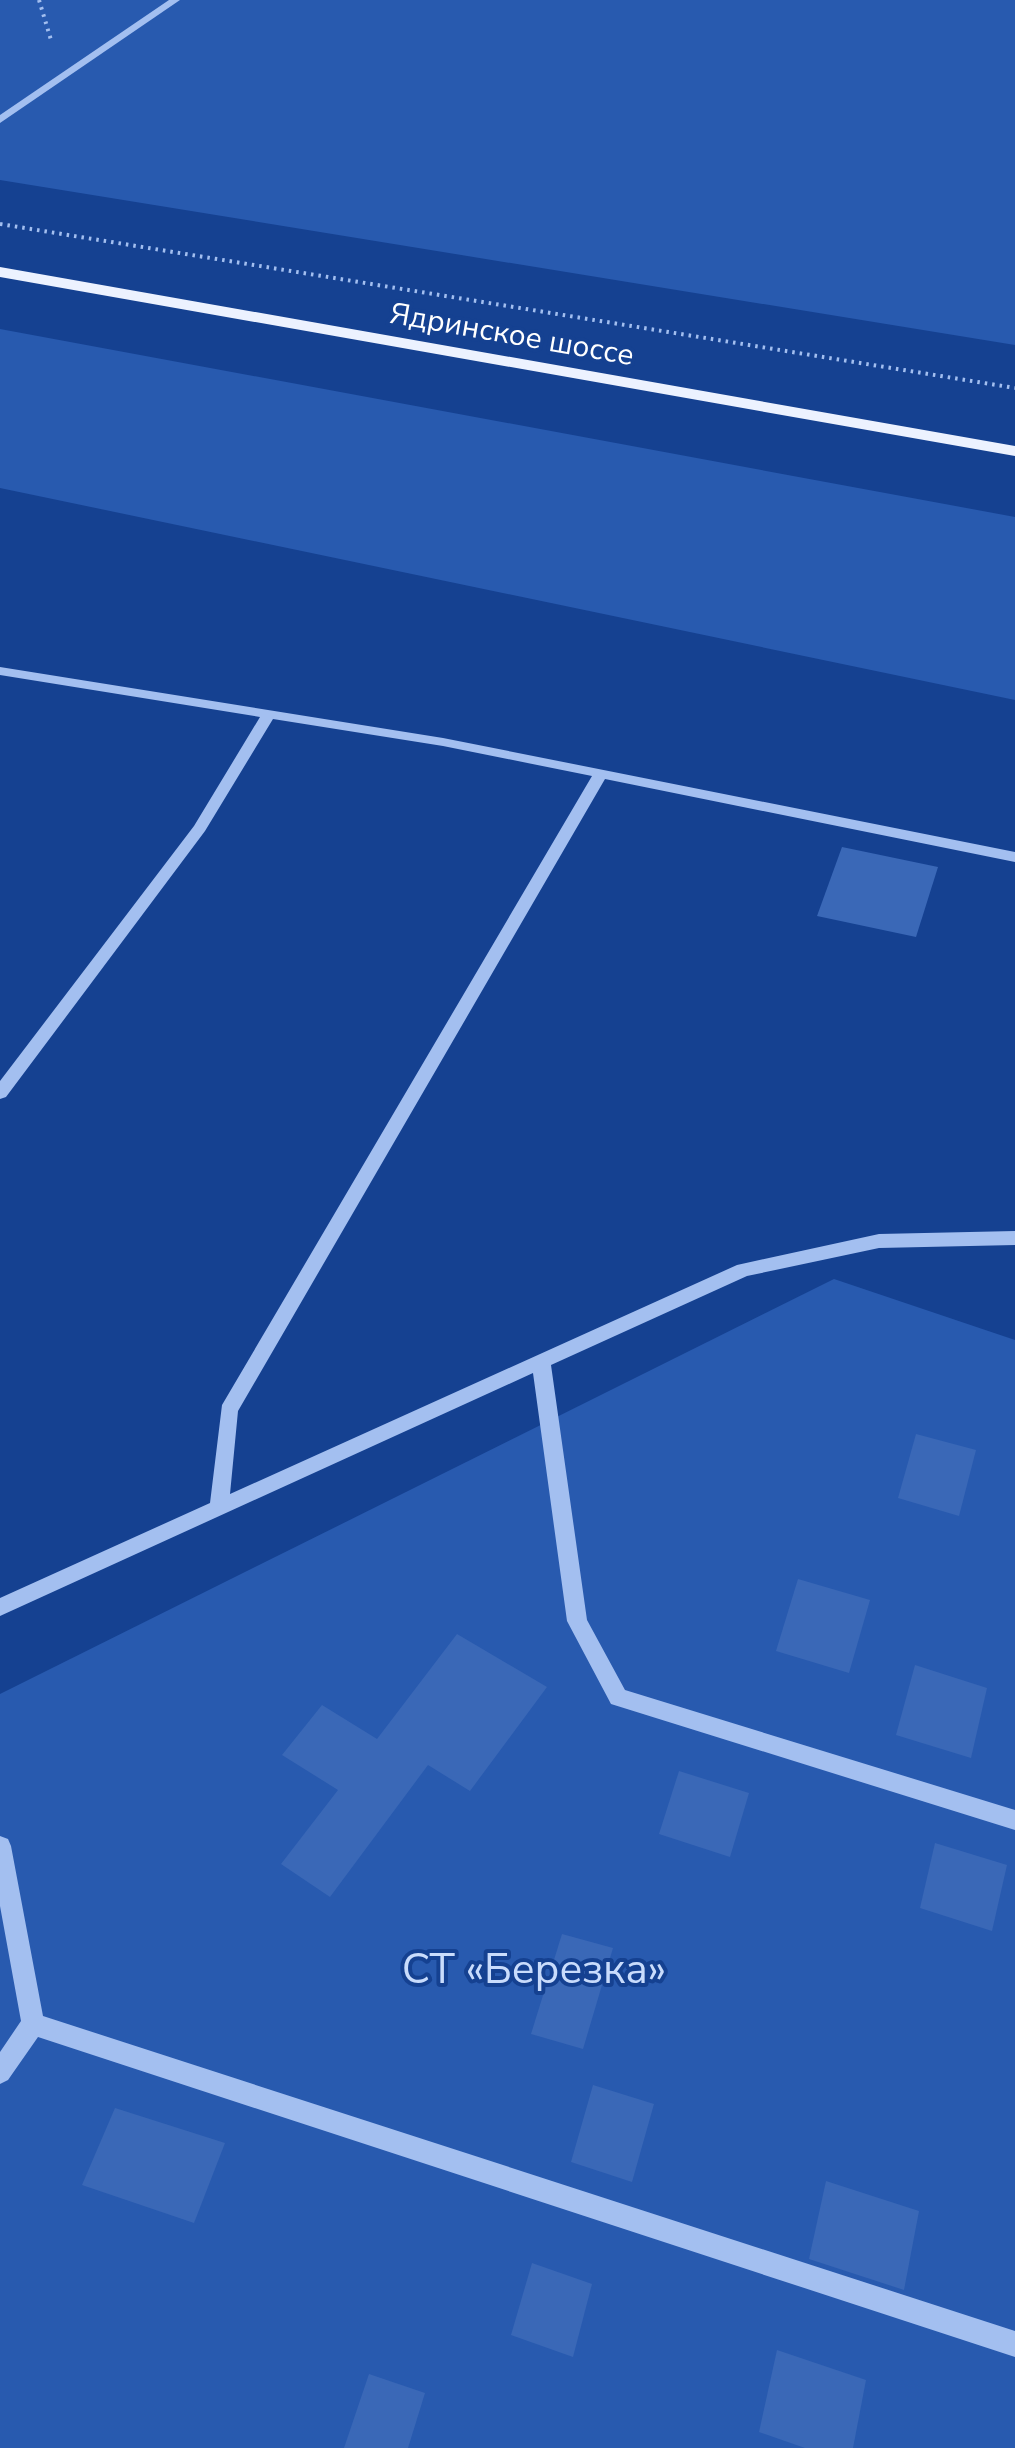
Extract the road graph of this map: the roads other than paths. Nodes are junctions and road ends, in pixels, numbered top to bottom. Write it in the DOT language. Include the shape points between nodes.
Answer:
graph roads {
  1 [pos="175,0"];
  2 [pos="0,120"];
  3 [pos="0,272"];
  4 [pos="1015,451"];
  5 [pos="0,671"];
  6 [pos="268,715"];
  7 [pos="601,773"];
  8 [pos="1015,856"];
  9 [pos="0,1093"];
  10 [pos="1015,1238"];
  11 [pos="540,1362"];
  12 [pos="220,1507"];
  13 [pos="0,1607"];
  14 [pos="1015,1820"];
  15 [pos="0,1846"];
  16 [pos="33,2024"];
  17 [pos="0,2072"];
  18 [pos="1015,2344"];
  1 -- 2 [label="street"];
  3 -- 4 [label="main road, Ядринское шоссе"];
  5 -- 6 [label="street"];
  6 -- 7 [label="street"];
  6 -- 9 [label="street" via="200,828"];
  7 -- 8 [label="street"];
  7 -- 12 [label="street" via="229,1410"];
  10 -- 11 [label="street" via="879,1241 742,1270"];
  11 -- 12 [label="street"];
  11 -- 14 [label="street" via="577,1621 618,1697"];
  12 -- 13 [label="street"];
  15 -- 16 [label="street"];
  16 -- 17 [label="street"];
  16 -- 18 [label="street"];
}
